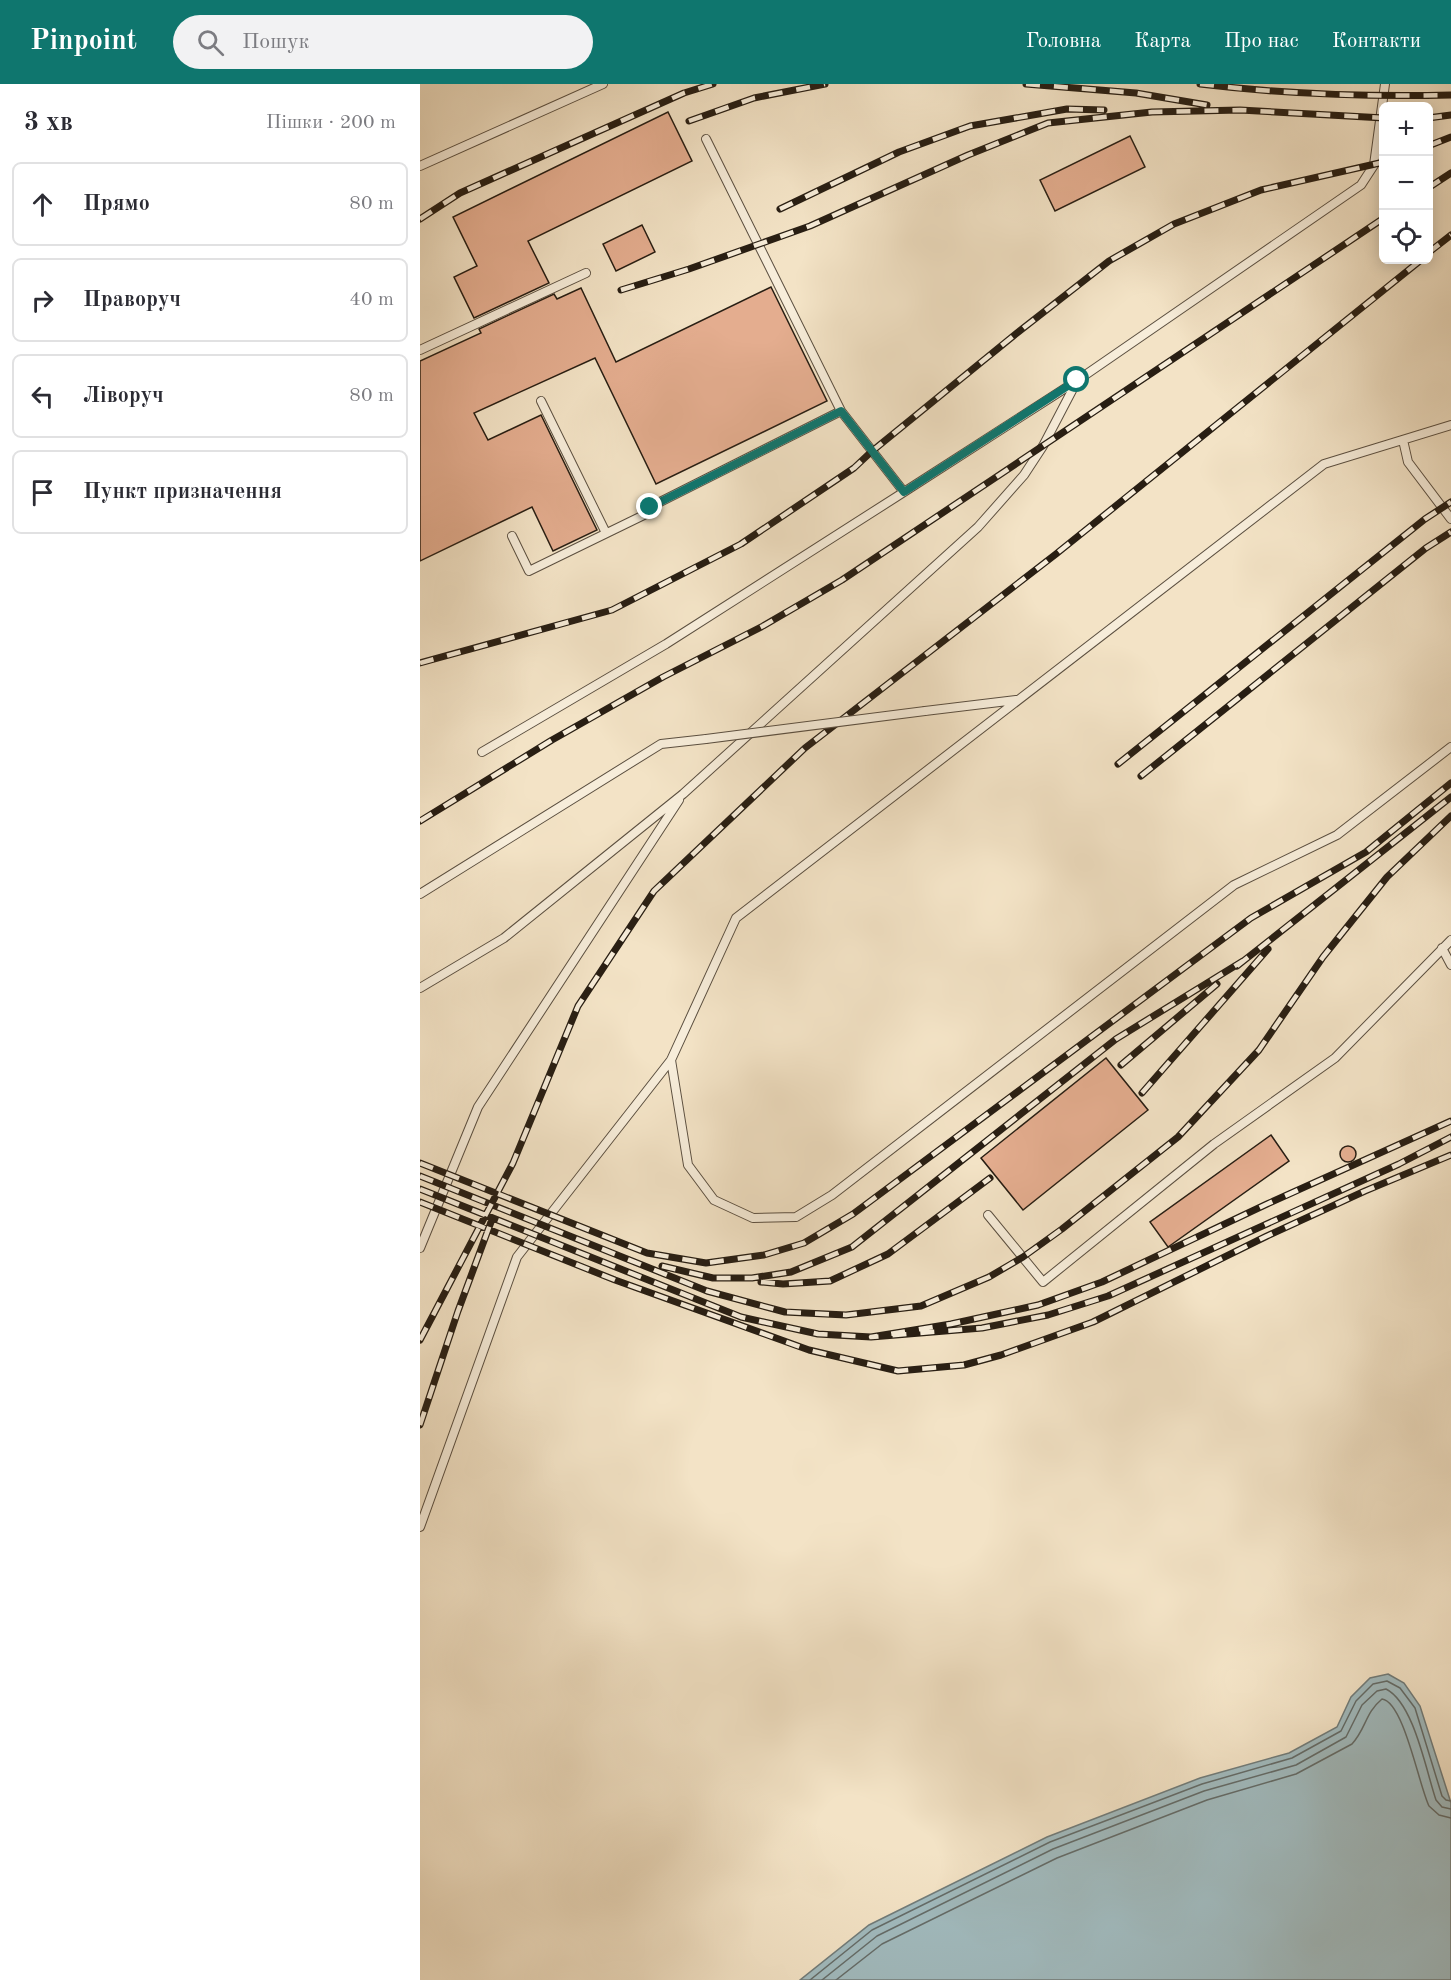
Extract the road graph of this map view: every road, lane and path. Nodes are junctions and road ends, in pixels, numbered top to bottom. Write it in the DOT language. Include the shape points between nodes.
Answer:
graph roads {
  1 [pos="603,84"];
  2 [pos="1385,84"];
  3 [pos="706,139"];
  4 [pos="420,166"];
  5 [pos="586,273"];
  6 [pos="420,350"];
  7 [pos="1077,380"];
  8 [pos="542,401"];
  9 [pos="841,411"];
  10 [pos="1451,425"];
  11 [pos="1403,440"];
  12 [pos="904,492"];
  13 [pos="1451,519"];
  14 [pos="606,533"];
  15 [pos="512,536"];
  16 [pos="1018,700"];
  17 [pos="1451,747"];
  18 [pos="482,752"];
  19 [pos="683,794"];
  20 [pos="420,894"];
  21 [pos="1451,940"];
  22 [pos="1442,948"];
  23 [pos="1451,965"];
  24 [pos="420,988"];
  25 [pos="671,1060"];
  26 [pos="988,1215"];
  27 [pos="420,1248"];
  28 [pos="420,1527"];
  1 -- 4 [label="lane"];
  2 -- 7 [label="lane" via="1374,165 1361,185"];
  3 -- 9 [label="lane"];
  5 -- 6 [label="lane"];
  7 -- 12 [label="lane"];
  7 -- 19 [label="lane" via="1024,475 978,527"];
  8 -- 14 [label="lane"];
  9 -- 12 [label="lane"];
  9 -- 14 [label="lane"];
  10 -- 11 [label="lane"];
  11 -- 13 [label="lane" via="1408,462"];
  11 -- 16 [label="lane" via="1324,464"];
  12 -- 18 [label="lane" via="666,644"];
  14 -- 15 [label="lane" via="529,571"];
  16 -- 20 [label="lane, bridge" via="662,744"];
  16 -- 25 [label="lane" via="736,918"];
  17 -- 25 [label="lane" via="1336,835 1234,885 832,1195 796,1217 753,1218 714,1200 688,1165"];
  19 -- 24 [label="lane" via="504,938"];
  19 -- 27 [label="lane" via="478,1107"];
  21 -- 22 [label="lane"];
  22 -- 23 [label="lane"];
  22 -- 26 [label="lane" via="1335,1058 1214,1144 1043,1282"];
  25 -- 28 [label="lane" via="517,1257"];
}
